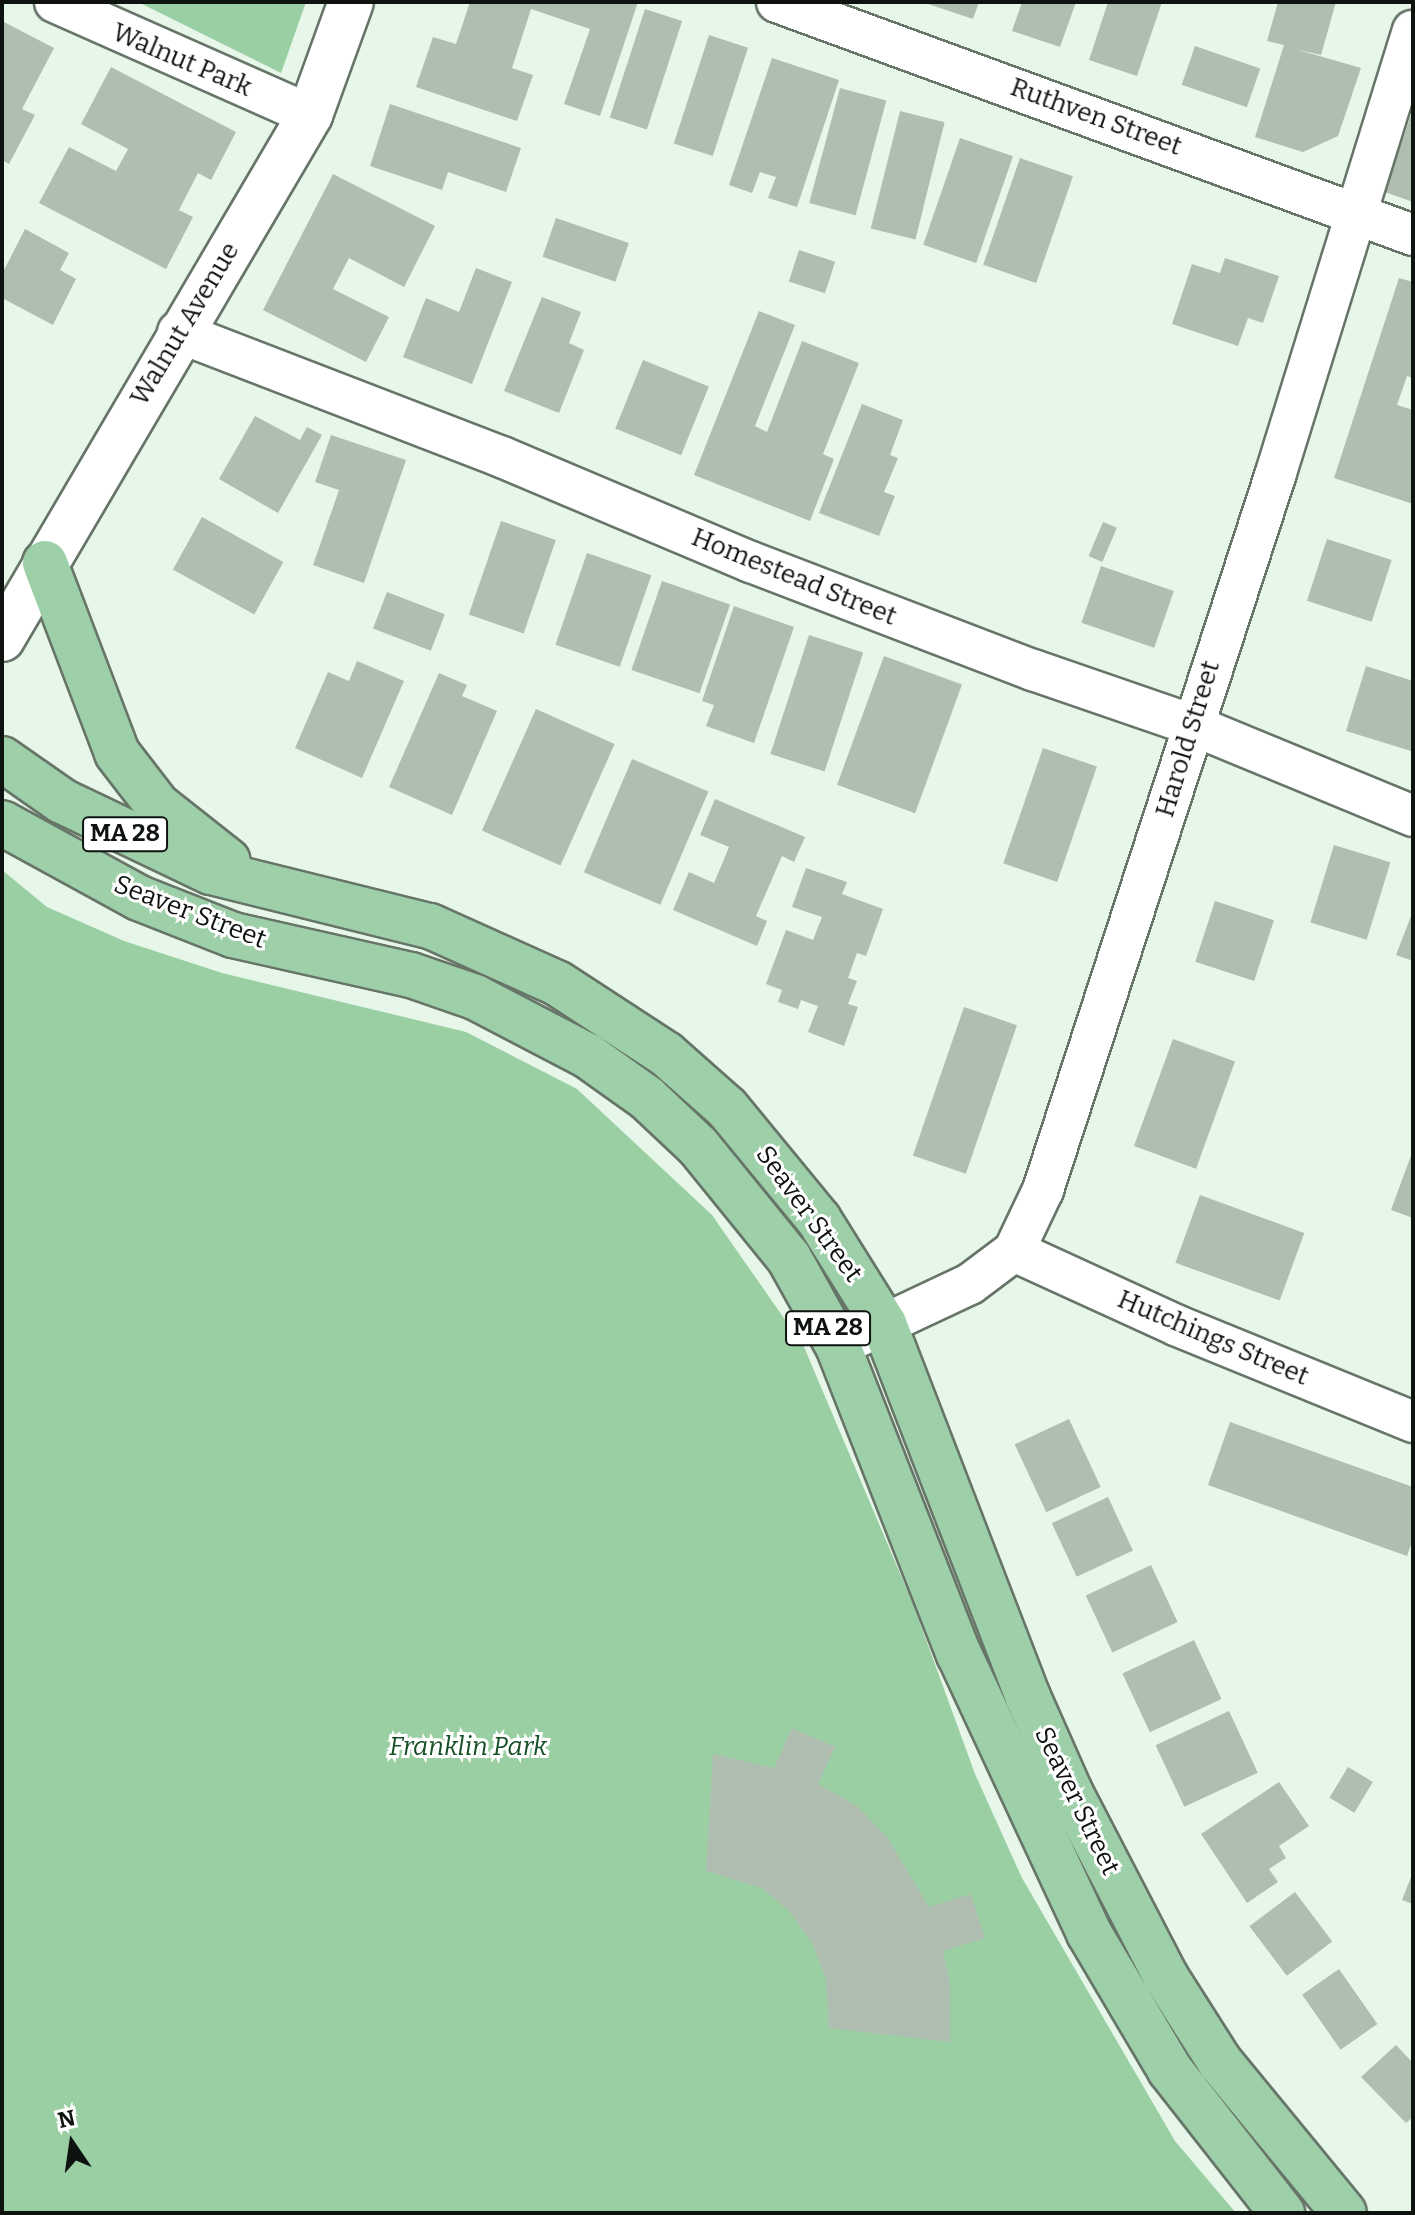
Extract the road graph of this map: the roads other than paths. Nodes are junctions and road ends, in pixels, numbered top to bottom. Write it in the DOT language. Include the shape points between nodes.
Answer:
graph roads {
  1 [pos="55,2"];
  2 [pos="351,2"];
  3 [pos="777,2"];
  4 [pos="1413,31"];
  5 [pos="310,115"];
  6 [pos="1356,212"];
  7 [pos="1413,235"];
  8 [pos="178,332"];
  9 [pos="45,563"];
  10 [pos="2,639"];
  11 [pos="1190,724"];
  12 [pos="2,759"];
  13 [pos="1413,816"];
  14 [pos="2,823"];
  15 [pos="259,885"];
  16 [pos="1014,1251"];
  17 [pos="884,1324"];
  18 [pos="838,1346"];
  19 [pos="1413,1422"];
  20 [pos="1282,2213"];
  21 [pos="1344,2213"];
  1 -- 5 [label="street, Walnut Park"];
  2 -- 5 [label="street, Walnut Avenue"];
  3 -- 6 [label="street, Ruthven Street"];
  4 -- 6 [label="street, Harold Street"];
  5 -- 8 [label="street, Walnut Avenue"];
  6 -- 7 [label="street, Ruthven Street"];
  6 -- 11 [label="street, Harold Street" via="1275,476"];
  8 -- 9 [label="street, Walnut Avenue"];
  8 -- 11 [label="street, Homestead Street" via="502,457 751,562"];
  9 -- 10 [label="street, Walnut Avenue"];
  9 -- 15 [label="main road" via="108,732 134,780 170,817"];
  11 -- 13 [label="street, Homestead Street"];
  11 -- 16 [label="street, Harold Street" via="1126,944 1043,1190"];
  12 -- 15 [label="main road, Seaver Street / MA 28" via="62,801 128,836 211,872"];
  14 -- 18 [label="main road, Seaver Street / MA 28" via="152,903 233,935 411,975 475,997 588,1056 647,1098 743,1198 789,1258"];
  15 -- 17 [label="main road, Seaver Street / MA 28" via="430,926 557,983 611,1014 727,1108 775,1162 819,1220"];
  16 -- 17 [label="street, Harold Street" via="970,1284"];
  16 -- 19 [label="street, Hutchings Street" via="1178,1326"];
  17 -- 18 [label="street, Harold Street"];
  17 -- 21 [label="main road, Seaver Street / MA 28" via="1028,1697 1123,1897 1220,2062"];
  18 -- 20 [label="main road, Seaver Street / MA 28" via="959,1654 1089,1933 1170,2070"];
}
